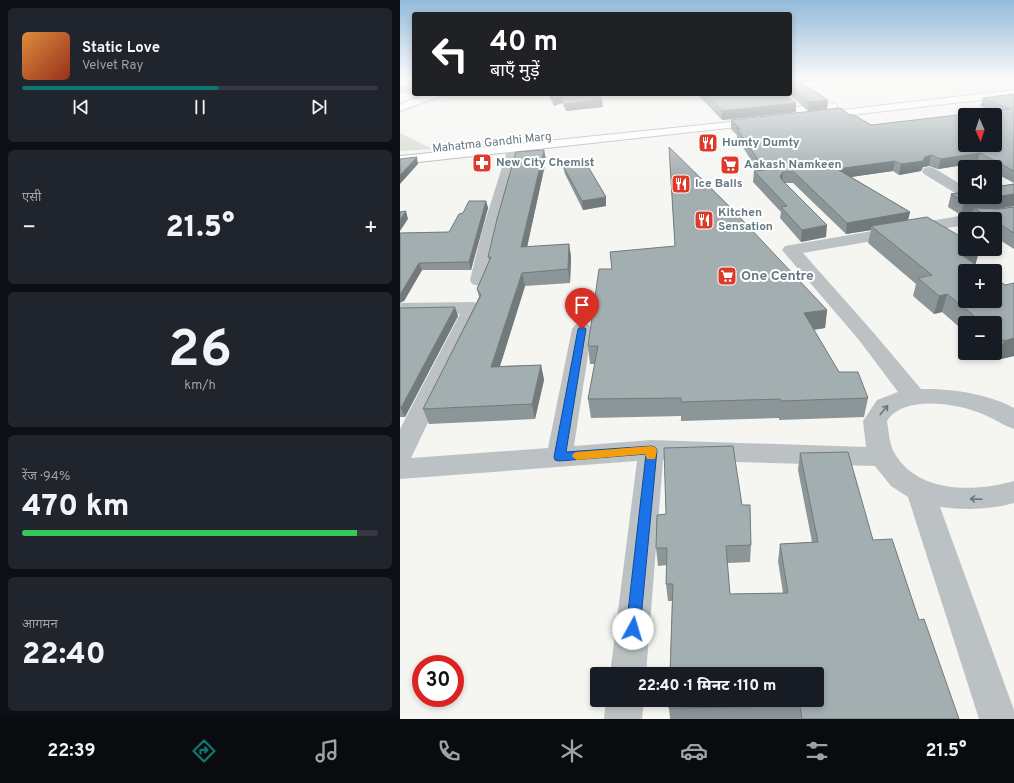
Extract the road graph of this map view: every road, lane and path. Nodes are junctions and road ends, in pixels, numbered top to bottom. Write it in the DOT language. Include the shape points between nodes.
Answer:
graph roads {
  1 [pos="787,112"];
  2 [pos="845,112"];
  3 [pos="514,148"];
  4 [pos="400,153"];
  5 [pos="929,171"];
  6 [pos="958,189"];
  7 [pos="958,221"];
  8 [pos="480,280"];
  9 [pos="400,309"];
  10 [pos="582,329"];
  11 [pos="915,397"];
  12 [pos="1013,418"];
  13 [pos="651,450"];
  14 [pos="400,454"];
  15 [pos="559,457"];
  16 [pos="883,457"];
  17 [pos="400,469"];
  18 [pos="920,490"];
  19 [pos="1014,492"];
  20 [pos="629,667"];
  21 [pos="624,707"];
  22 [pos="623,719"];
  23 [pos="998,719"];
  1 -- 4 [label="main road, Mahatma Gandhi Marg"];
  2 -- 3 [label="main road, Mahatma Gandhi Marg"];
  3 -- 4 [label="main road, Mahatma Gandhi Marg"];
  3 -- 8 [label="street" via="490,231"];
  5 -- 6 [label="street"];
  7 -- 11 [label="street" via="836,236 791,250"];
  9 -- 14 [label="street" via="473,308"];
  10 -- 15 [label="street"];
  11 -- 12 [label="street" via="973,401"];
  16 -- 11 [label="street, one-way" via="875,421 886,406"];
  13 -- 15 [label="street"];
  13 -- 16 [label="street"];
  13 -- 20 [label="street"];
  15 -- 17 [label="street"];
  16 -- 18 [label="street" via="901,480"];
  19 -- 18 [label="street, one-way" via="982,499 947,497"];
  18 -- 23 [label="street"];
  21 -- 22 [label="street"];
}
